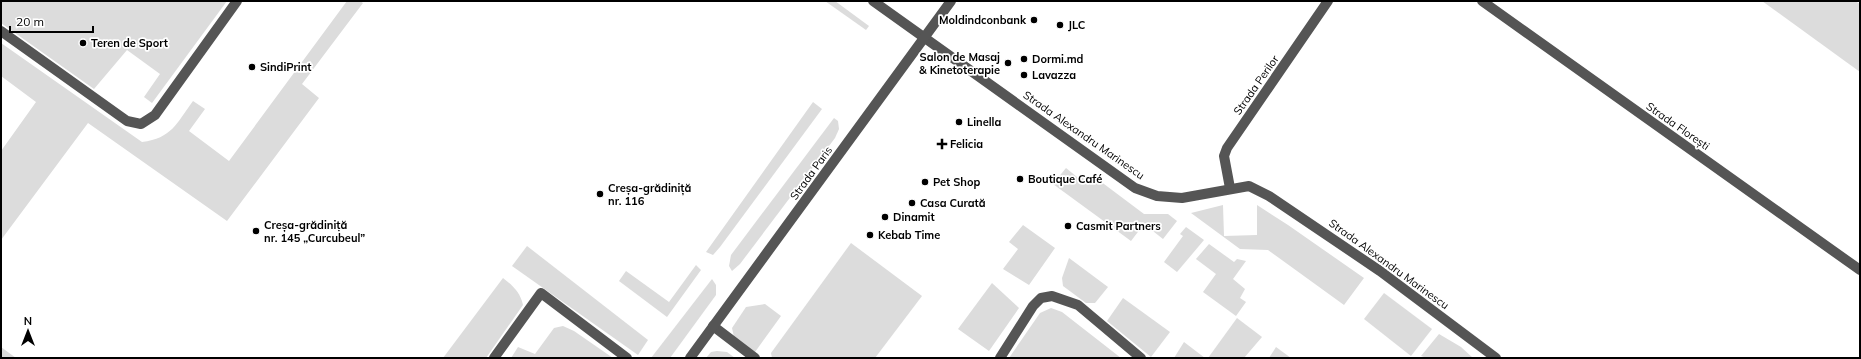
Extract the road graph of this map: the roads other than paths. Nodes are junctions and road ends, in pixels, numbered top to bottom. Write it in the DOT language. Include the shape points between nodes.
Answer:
graph roads {
  1 [pos="237,1"];
  2 [pos="872,1"];
  3 [pos="951,1"];
  4 [pos="1328,1"];
  5 [pos="1482,1"];
  6 [pos="1,31"];
  7 [pos="925,37"];
  8 [pos="1230,188"];
  9 [pos="1860,270"];
  10 [pos="713,326"];
  11 [pos="494,358"];
  12 [pos="627,358"];
  13 [pos="690,358"];
  14 [pos="755,358"];
  15 [pos="1000,358"];
  16 [pos="1141,358"];
  17 [pos="1496,358"];
  1 -- 6 [label="street" via="155,115 141,124 127,121"];
  2 -- 7 [label="street, Strada Alexandru Marinescu"];
  3 -- 7 [label="street, Strada Paris"];
  4 -- 8 [label="street, Strada Perilor" via="1227,148 1224,156"];
  5 -- 9 [label="street, Strada Florești"];
  7 -- 8 [label="street, Strada Alexandru Marinescu" via="1135,188 1157,196 1182,198"];
  7 -- 10 [label="street, Strada Paris"];
  8 -- 17 [label="street, Strada Alexandru Marinescu" via="1249,186 1269,196 1380,271"];
  10 -- 13 [label="street, Strada Paris"];
  10 -- 14 [label="street"];
  11 -- 12 [label="street" via="541,293"];
  15 -- 16 [label="street" via="1034,306 1041,298 1052,296 1078,305"];
}
